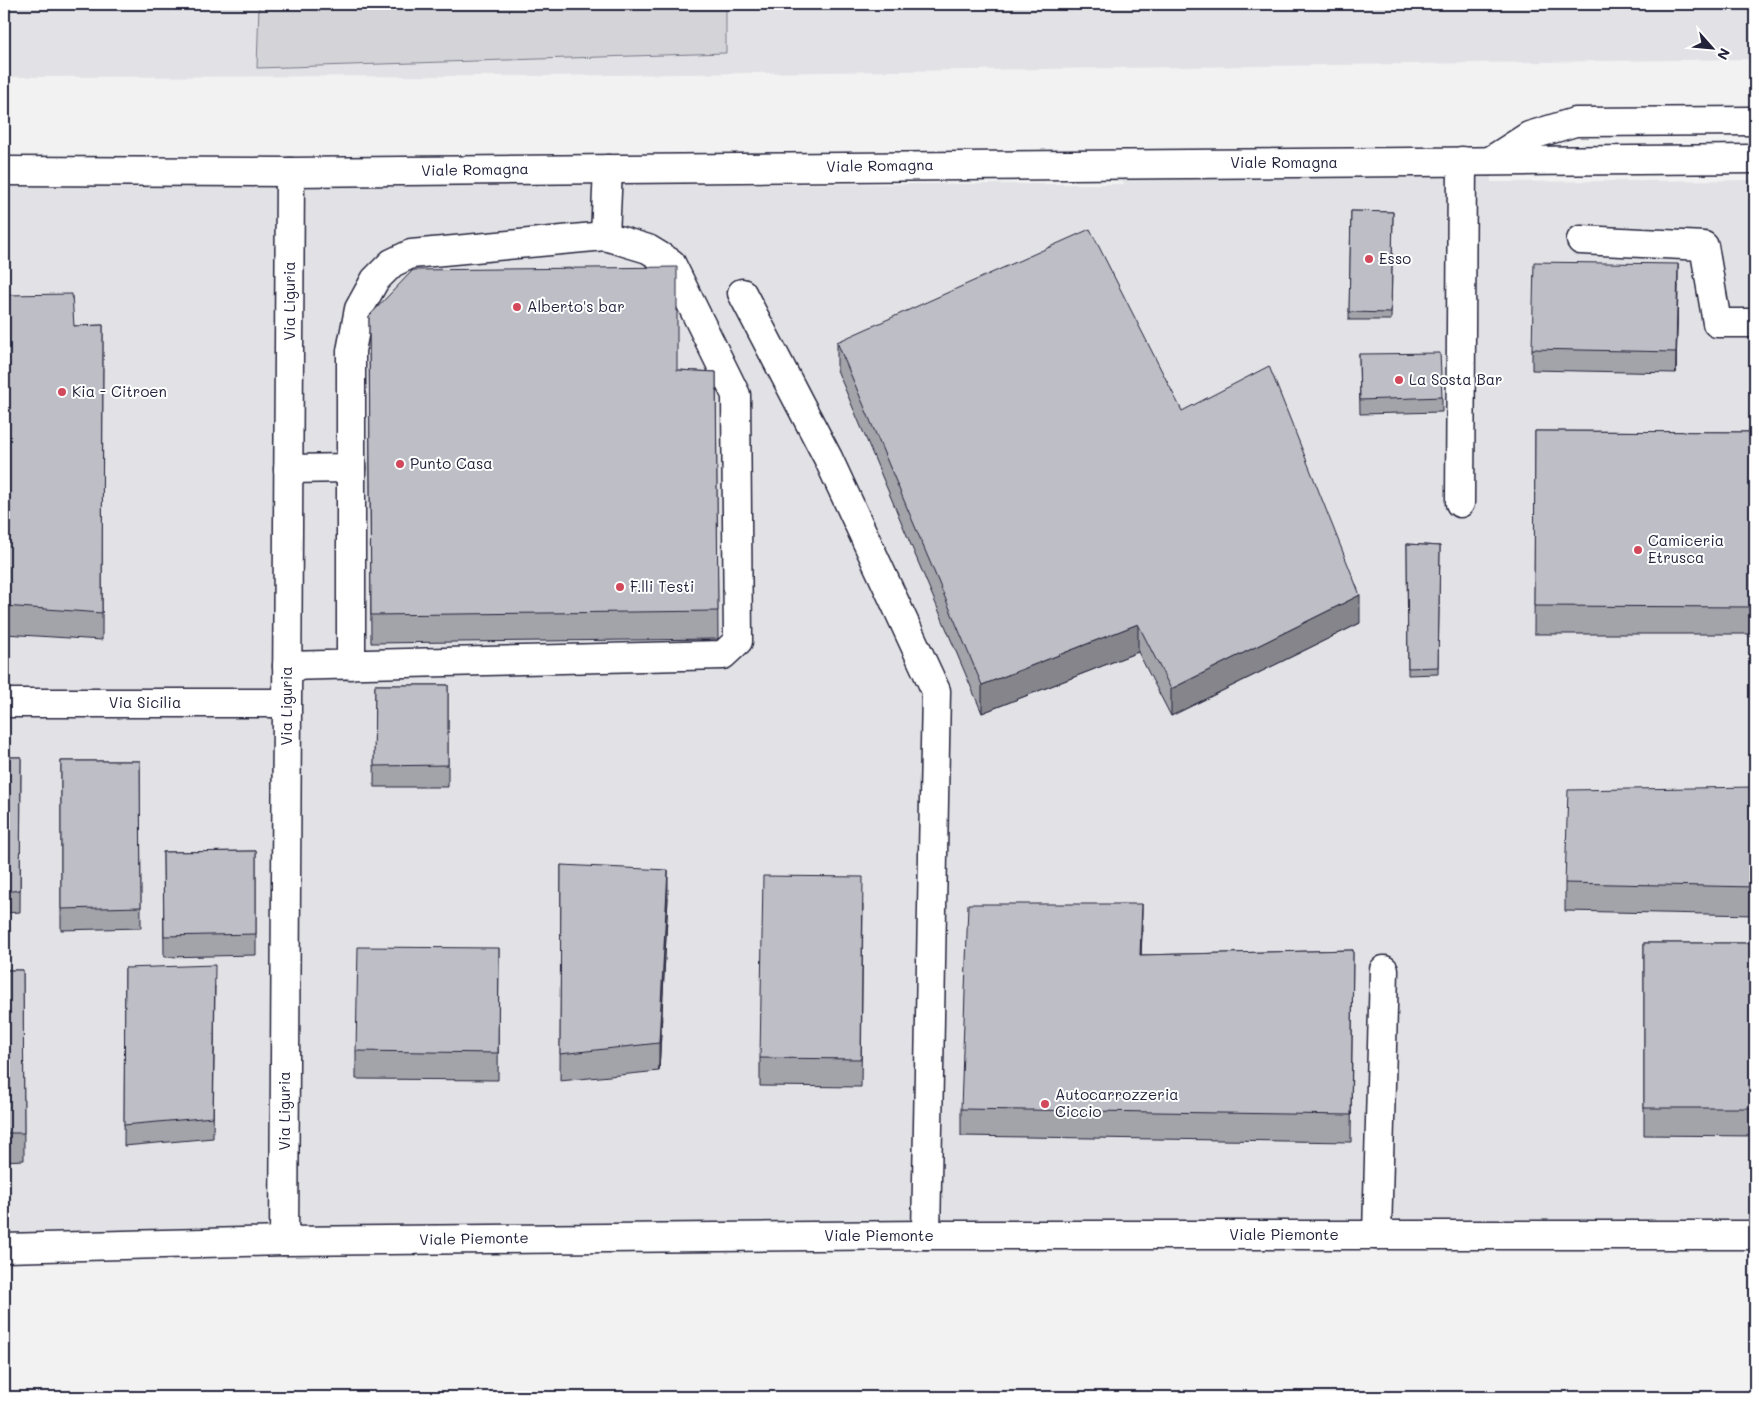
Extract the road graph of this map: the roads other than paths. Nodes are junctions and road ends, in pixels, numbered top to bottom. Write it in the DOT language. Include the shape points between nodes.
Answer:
graph roads {
  1 [pos="1755,121"];
  2 [pos="1755,159"];
  3 [pos="1462,161"];
  4 [pos="1490,161"];
  5 [pos="608,169"];
  6 [pos="4,172"];
  7 [pos="290,172"];
  8 [pos="604,236"];
  9 [pos="1581,240"];
  10 [pos="742,294"];
  11 [pos="1755,323"];
  12 [pos="351,468"];
  13 [pos="288,469"];
  14 [pos="1460,503"];
  15 [pos="351,664"];
  16 [pos="287,666"];
  17 [pos="4,703"];
  18 [pos="286,703"];
  19 [pos="1384,970"];
  20 [pos="926,1235"];
  21 [pos="1377,1235"];
  22 [pos="1755,1235"];
  23 [pos="284,1241"];
  24 [pos="4,1248"];
  1 -- 4 [label="street" via="1575,122 1528,136"];
  2 -- 4 [label="street, Viale Romagna"];
  3 -- 4 [label="street, Viale Romagna"];
  3 -- 5 [label="street, Viale Romagna"];
  3 -- 14 [label="street"];
  5 -- 7 [label="street, Viale Romagna"];
  5 -- 8 [label="street"];
  6 -- 7 [label="street, Viale Romagna"];
  7 -- 13 [label="street, Via Liguria"];
  8 -- 12 [label="street" via="411,254 392,263 375,280 359,310 351,351"];
  8 -- 15 [label="street" via="648,249 671,263 736,395 738,640 723,655"];
  9 -- 11 [label="street" via="1704,246 1717,322"];
  10 -- 20 [label="street" via="828,458 936,691"];
  12 -- 13 [label="street"];
  12 -- 15 [label="street"];
  13 -- 16 [label="street, Via Liguria"];
  15 -- 16 [label="street"];
  16 -- 18 [label="street, Via Liguria"];
  17 -- 18 [label="street, Via Sicilia"];
  18 -- 23 [label="street, Via Liguria"];
  19 -- 21 [label="street"];
  20 -- 21 [label="street, Viale Piemonte"];
  20 -- 23 [label="street, Viale Piemonte"];
  21 -- 22 [label="street, Viale Piemonte"];
  23 -- 24 [label="street, Viale Piemonte"];
}
